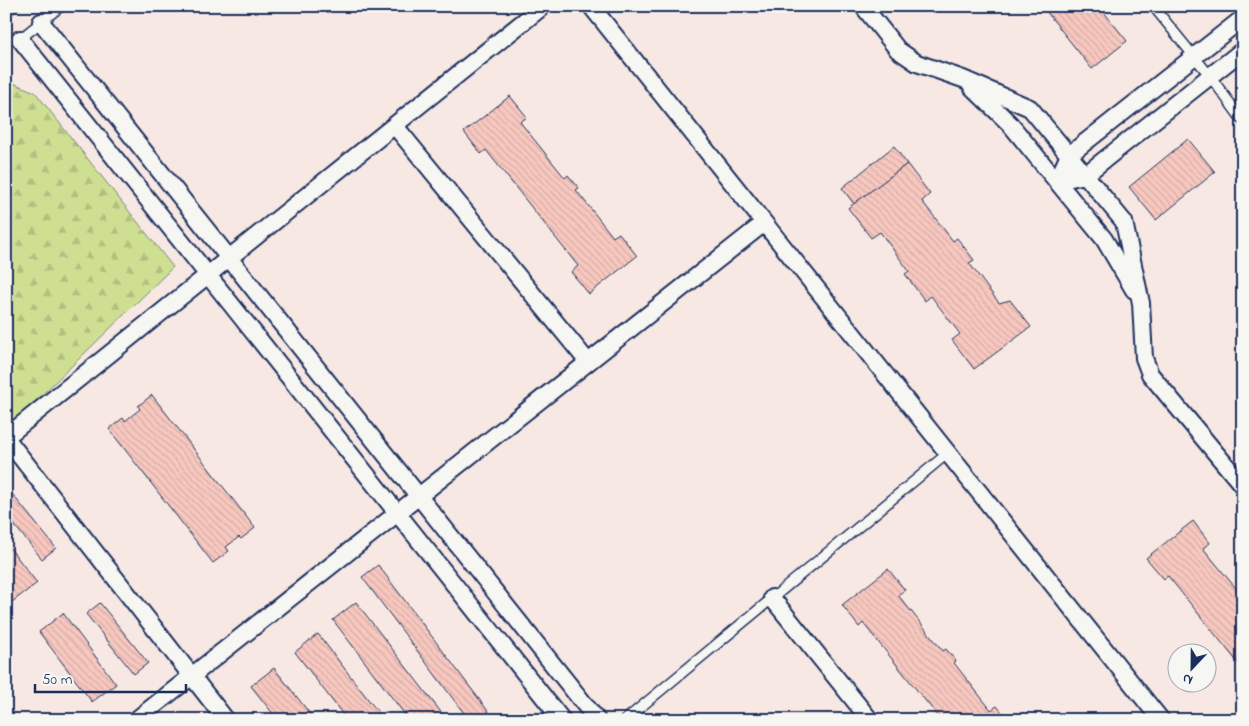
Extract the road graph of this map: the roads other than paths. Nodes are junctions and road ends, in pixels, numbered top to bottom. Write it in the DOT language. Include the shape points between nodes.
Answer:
graph roads {
  1 [pos="61,6"];
  2 [pos="543,6"];
  3 [pos="591,6"];
  4 [pos="863,6"];
  5 [pos="1153,6"];
  6 [pos="1243,18"];
  7 [pos="41,22"];
  8 [pos="20,39"];
  9 [pos="1243,50"];
  10 [pos="1194,56"];
  11 [pos="1210,76"];
  12 [pos="963,79"];
  13 [pos="1243,121"];
  14 [pos="394,126"];
  15 [pos="1069,155"];
  16 [pos="1085,175"];
  17 [pos="1057,181"];
  18 [pos="764,223"];
  19 [pos="229,258"];
  20 [pos="208,275"];
  21 [pos="1141,303"];
  22 [pos="588,362"];
  23 [pos="6,437"];
  24 [pos="948,453"];
  25 [pos="1243,486"];
  26 [pos="419,496"];
  27 [pos="397,513"];
  28 [pos="772,598"];
  29 [pos="191,676"];
  30 [pos="136,720"];
  31 [pos="226,720"];
  32 [pos="562,720"];
  33 [pos="597,720"];
  34 [pos="624,720"];
  35 [pos="870,720"];
  36 [pos="1160,720"];
  1 -- 7 [label="lane"];
  2 -- 14 [label="street"];
  3 -- 18 [label="street"];
  4 -- 12 [label="street" via="898,50 917,63"];
  5 -- 10 [label="lane"];
  6 -- 10 [label="street"];
  7 -- 8 [label="lane"];
  7 -- 19 [label="street"];
  8 -- 20 [label="street"];
  9 -- 11 [label="street"];
  10 -- 11 [label="lane"];
  10 -- 15 [label="street"];
  11 -- 13 [label="lane"];
  11 -- 16 [label="street"];
  12 -- 15 [label="street" via="1030,108"];
  12 -- 17 [label="street" via="1010,124"];
  14 -- 19 [label="street"];
  14 -- 22 [label="street"];
  15 -- 16 [label="street"];
  15 -- 17 [label="street"];
  16 -- 17 [label="street"];
  16 -- 21 [label="street" via="1124,222"];
  17 -- 21 [label="street" via="1104,239"];
  18 -- 22 [label="street"];
  18 -- 24 [label="street"];
  19 -- 20 [label="street"];
  19 -- 26 [label="street"];
  20 -- 23 [label="street"];
  20 -- 27 [label="street"];
  21 -- 25 [label="street" via="1144,358 1150,374"];
  22 -- 26 [label="street"];
  23 -- 29 [label="street"];
  24 -- 28 [label="lane"];
  24 -- 36 [label="street"];
  26 -- 27 [label="street"];
  26 -- 33 [label="street"];
  27 -- 29 [label="street"];
  27 -- 32 [label="street"];
  28 -- 34 [label="lane"];
  28 -- 35 [label="street"];
  29 -- 30 [label="street"];
  29 -- 31 [label="street"];
}
